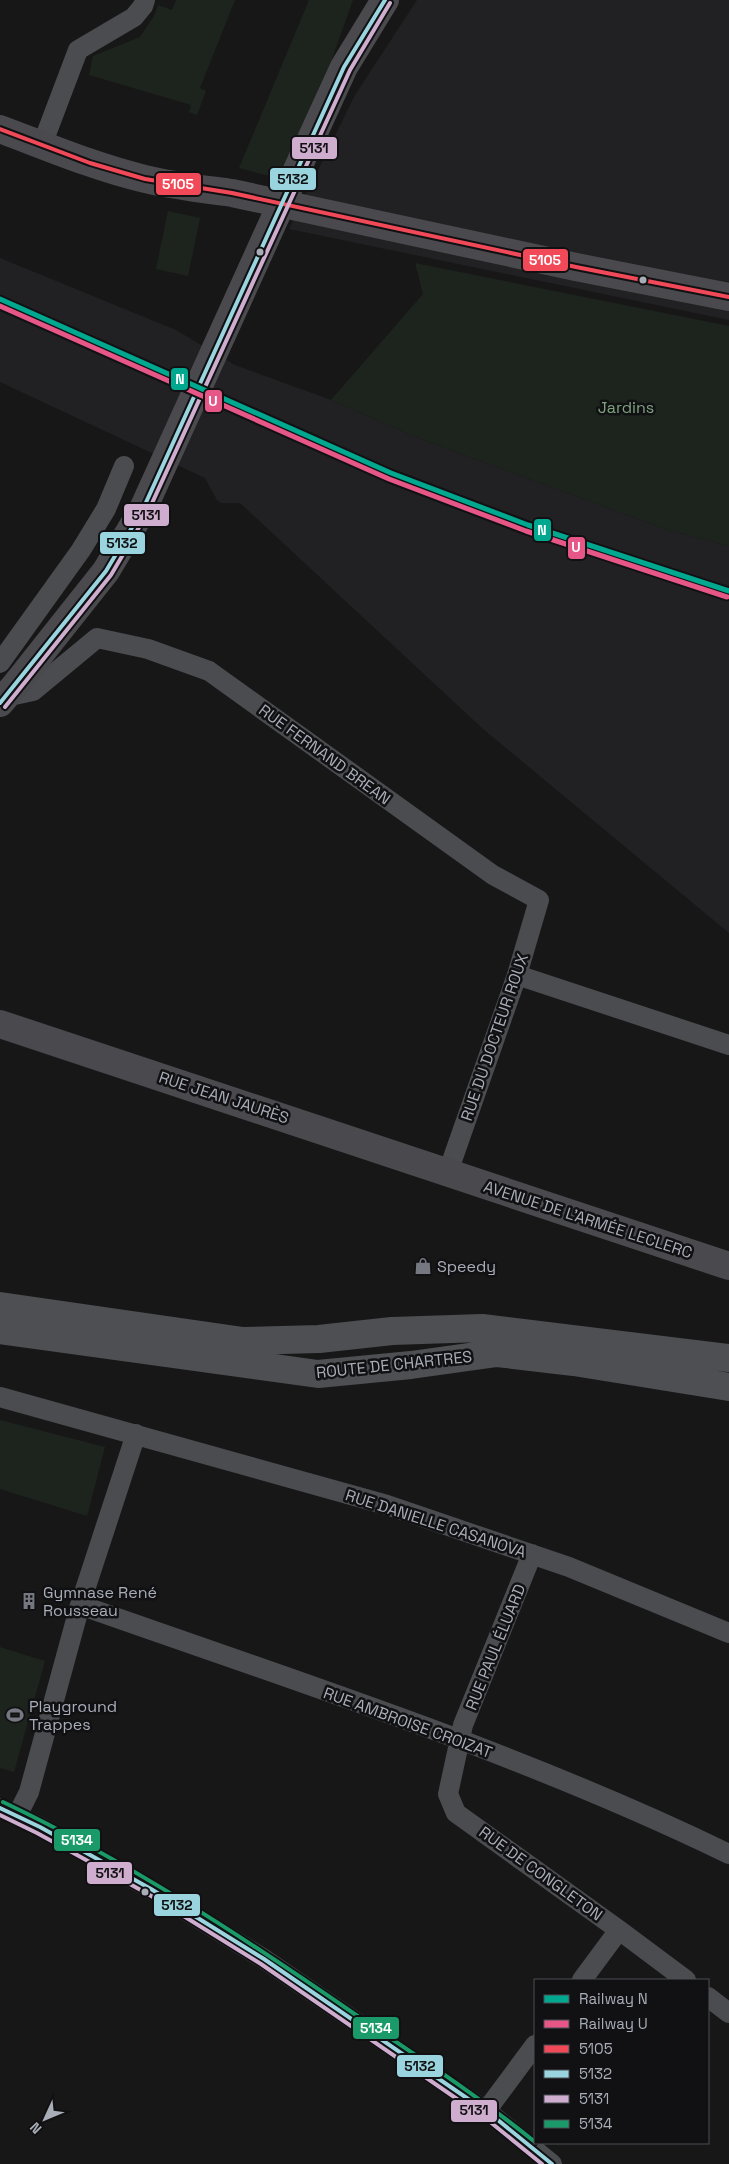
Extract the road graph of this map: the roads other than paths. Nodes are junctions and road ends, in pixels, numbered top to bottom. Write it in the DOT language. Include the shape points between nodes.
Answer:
graph roads {
  1 [pos="145,0"];
  2 [pos="365,0"];
  3 [pos="385,0"];
  4 [pos="344,68"];
  5 [pos="0,129"];
  6 [pos="42,145"];
  7 [pos="729,297"];
  8 [pos="124,466"];
  9 [pos="5,687"];
  10 [pos="539,900"];
  11 [pos="517,975"];
  12 [pos="0,1024"];
  13 [pos="729,1045"];
  14 [pos="448,1172"];
  15 [pos="729,1266"];
  16 [pos="0,1306"];
  17 [pos="0,1330"];
  18 [pos="729,1358"];
  19 [pos="574,1362"];
  20 [pos="729,1387"];
  21 [pos="0,1397"];
  22 [pos="729,1404"];
  23 [pos="136,1434"];
  24 [pos="532,1554"];
  25 [pos="80,1605"];
  26 [pos="729,1633"];
  27 [pos="461,1740"];
  28 [pos="7,1811"];
  29 [pos="729,1854"];
  30 [pos="619,1930"];
  31 [pos="583,1979"];
  32 [pos="685,1979"];
  33 [pos="709,1998"];
  34 [pos="729,2013"];
  35 [pos="534,2046"];
  36 [pos="486,2111"];
  37 [pos="552,2164"];
  1 -- 6 [label="street" via="134,17 78,50"];
  2 -- 4 [label="street"];
  3 -- 4 [label="street"];
  4 -- 9 [label="street, bridge" via="143,509 106,571"];
  5 -- 6 [label="street"];
  6 -- 7 [label="street" via="146,179 232,193"];
  8 -- 9 [label="street" via="106,509"];
  9 -- 10 [label="street, RUE FERNAND BREAN" via="33,691 97,638 148,649 209,671 492,875"];
  10 -- 11 [label="street, RUE DU DOCTEUR ROUX"];
  11 -- 13 [label="street"];
  11 -- 14 [label="street, RUE DU DOCTEUR ROUX"];
  12 -- 14 [label="street, RUE JEAN JAURÈS"];
  14 -- 15 [label="street, AVENUE DE L'ARMÉE LECLERC"];
  16 -- 18 [label="main road, ROUTE DE CHARTRES" via="243,1341 482,1328"];
  17 -- 19 [label="main road, ROUTE DE CHARTRES" via="318,1374 497,1354"];
  19 -- 20 [label="main road, ROUTE DE CHARTRES"];
  19 -- 22 [label="main road" via="593,1379"];
  21 -- 23 [label="street, RUE DANIELLE CASANOVA"];
  23 -- 24 [label="street, RUE DANIELLE CASANOVA" via="387,1505"];
  23 -- 25 [label="street"];
  24 -- 26 [label="street, RUE DANIELLE CASANOVA"];
  24 -- 27 [label="street, RUE PAUL ÉLUARD" via="463,1725"];
  25 -- 27 [label="street, RUE AMBROISE CROIZAT"];
  25 -- 28 [label="street" via="29,1792 21,1808"];
  27 -- 29 [label="street, RUE AMBROISE CROIZAT" via="570,1783"];
  27 -- 30 [label="street, RUE DE CONGLETON" via="448,1794 456,1813"];
  28 -- 36 [label="street" via="151,1890 264,1959"];
  30 -- 31 [label="street"];
  30 -- 32 [label="street, RUE DE CONGLETON"];
  33 -- 34 [label="street"];
  35 -- 36 [label="street"];
  36 -- 37 [label="street"];
}
